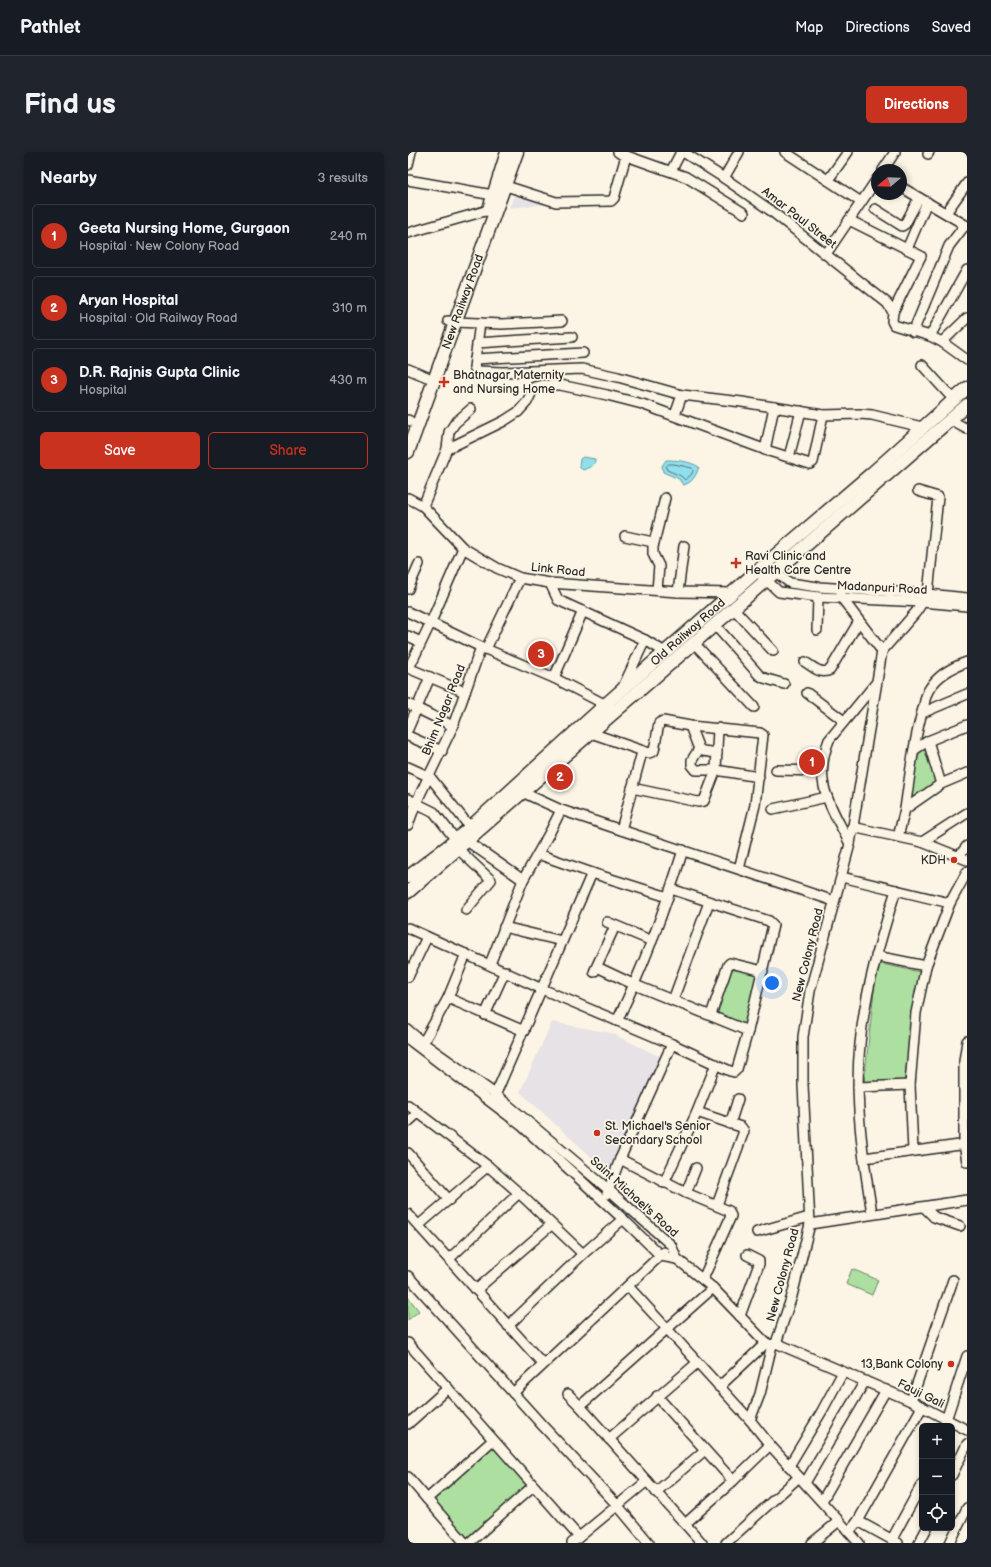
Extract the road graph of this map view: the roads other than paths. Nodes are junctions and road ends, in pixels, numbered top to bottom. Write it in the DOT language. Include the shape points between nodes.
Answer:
graph roads {
  1 [pos="411,152"];
  2 [pos="507,152"];
  3 [pos="518,152"];
  4 [pos="682,152"];
  5 [pos="739,152"];
  6 [pos="848,152"];
  7 [pos="895,152"];
  8 [pos="788,153"];
  9 [pos="622,154"];
  10 [pos="887,164"];
  11 [pos="408,165"];
  12 [pos="672,171"];
  13 [pos="724,178"];
  14 [pos="408,180"];
  15 [pos="828,180"];
  16 [pos="967,183"];
  17 [pos="506,186"];
  18 [pos="871,188"];
  19 [pos="907,191"];
  20 [pos="494,195"];
  21 [pos="923,200"];
  22 [pos="861,202"];
  23 [pos="875,209"];
  24 [pos="492,211"];
  25 [pos="744,213"];
  26 [pos="946,213"];
  27 [pos="849,220"];
  28 [pos="966,225"];
  29 [pos="408,233"];
  30 [pos="907,248"];
  31 [pos="826,254"];
  32 [pos="967,270"];
  33 [pos="893,312"];
  34 [pos="967,318"];
  35 [pos="452,321"];
  36 [pos="562,321"];
  37 [pos="480,323"];
  38 [pos="913,332"];
  39 [pos="930,336"];
  40 [pos="572,337"];
  41 [pos="942,342"];
  42 [pos="477,343"];
  43 [pos="583,353"];
  44 [pos="475,359"];
  45 [pos="967,360"];
  46 [pos="922,366"];
  47 [pos="408,369"];
  48 [pos="427,377"];
  49 [pos="967,388"];
  50 [pos="682,395"];
  51 [pos="954,400"];
  52 [pos="967,405"];
  53 [pos="774,407"];
  54 [pos="471,409"];
  55 [pos="801,411"];
  56 [pos="675,415"];
  57 [pos="823,415"];
  58 [pos="950,420"];
  59 [pos="409,423"];
  60 [pos="922,427"];
  61 [pos="967,429"];
  62 [pos="447,449"];
  63 [pos="765,450"];
  64 [pos="408,452"];
  65 [pos="789,457"];
  66 [pos="876,477"];
  67 [pos="918,491"];
  68 [pos="408,498"];
  69 [pos="665,498"];
  70 [pos="423,506"];
  71 [pos="625,536"];
  72 [pos="653,542"];
  73 [pos="684,546"];
  74 [pos="463,548"];
  75 [pos="418,564"];
  76 [pos="762,567"];
  77 [pos="771,577"];
  78 [pos="520,578"];
  79 [pos="550,583"];
  80 [pos="408,589"];
  81 [pos="657,590"];
  82 [pos="678,592"];
  83 [pos="733,593"];
  84 [pos="841,593"];
  85 [pos="818,597"];
  86 [pos="925,598"];
  87 [pos="967,598"];
  88 [pos="945,603"];
  89 [pos="967,606"];
  90 [pos="733,608"];
  91 [pos="583,611"];
  92 [pos="408,612"];
  93 [pos="916,612"];
  94 [pos="859,621"];
  95 [pos="431,622"];
  96 [pos="715,625"];
  97 [pos="817,630"];
  98 [pos="408,636"];
  99 [pos="645,640"];
  100 [pos="421,642"];
  101 [pos="694,643"];
  102 [pos="484,648"];
  103 [pos="773,651"];
  104 [pos="882,651"];
  105 [pos="665,652"];
  106 [pos="410,658"];
  107 [pos="805,662"];
  108 [pos="967,662"];
  109 [pos="408,668"];
  110 [pos="430,677"];
  111 [pos="554,678"];
  112 [pos="878,682"];
  113 [pos="784,684"];
  114 [pos="621,691"];
  115 [pos="465,692"];
  116 [pos="807,693"];
  117 [pos="967,694"];
  118 [pos="408,704"];
  119 [pos="611,707"];
  120 [pos="754,707"];
  121 [pos="417,708"];
  122 [pos="922,713"];
  123 [pos="844,721"];
  124 [pos="967,725"];
  125 [pos="453,726"];
  126 [pos="690,726"];
  127 [pos="718,728"];
  128 [pos="408,729"];
  129 [pos="591,733"];
  130 [pos="408,736"];
  131 [pos="928,742"];
  132 [pos="699,749"];
  133 [pos="914,750"];
  134 [pos="442,751"];
  135 [pos="642,752"];
  136 [pos="717,753"];
  137 [pos="408,767"];
  138 [pos="716,770"];
  139 [pos="776,770"];
  140 [pos="822,771"];
  141 [pos="967,773"];
  142 [pos="430,777"];
  143 [pos="759,777"];
  144 [pos="941,784"];
  145 [pos="632,788"];
  146 [pos="522,792"];
  147 [pos="827,797"];
  148 [pos="412,801"];
  149 [pos="773,809"];
  150 [pos="905,809"];
  151 [pos="560,810"];
  152 [pos="967,813"];
  153 [pos="408,825"];
  154 [pos="852,827"];
  155 [pos="621,830"];
  156 [pos="898,837"];
  157 [pos="465,838"];
  158 [pos="922,842"];
  159 [pos="850,844"];
  160 [pos="967,846"];
  161 [pos="683,850"];
  162 [pos="538,854"];
  163 [pos="963,858"];
  164 [pos="739,869"];
  165 [pos="967,872"];
  166 [pos="592,873"];
  167 [pos="408,877"];
  168 [pos="842,877"];
  169 [pos="523,880"];
  170 [pos="896,890"];
  171 [pos="408,892"];
  172 [pos="670,893"];
  173 [pos="834,901"];
  174 [pos="709,902"];
  175 [pos="950,903"];
  176 [pos="466,910"];
  177 [pos="504,927"];
  178 [pos="408,928"];
  179 [pos="427,937"];
  180 [pos="562,941"];
  181 [pos="652,941"];
  182 [pos="466,954"];
  183 [pos="876,956"];
  184 [pos="490,964"];
  185 [pos="926,966"];
  186 [pos="505,971"];
  187 [pos="763,971"];
  188 [pos="408,977"];
  189 [pos="635,985"];
  190 [pos="542,988"];
  191 [pos="448,998"];
  192 [pos="673,1000"];
  193 [pos="711,1014"];
  194 [pos="485,1015"];
  195 [pos="617,1021"];
  196 [pos="408,1030"];
  197 [pos="524,1031"];
  198 [pos="748,1031"];
  199 [pos="967,1041"];
  200 [pos="410,1043"];
  201 [pos="423,1043"];
  202 [pos="672,1044"];
  203 [pos="716,1064"];
  204 [pos="910,1085"];
  205 [pos="858,1087"];
  206 [pos="496,1094"];
  207 [pos="738,1099"];
  208 [pos="492,1103"];
  209 [pos="408,1105"];
  210 [pos="697,1112"];
  211 [pos="418,1113"];
  212 [pos="408,1122"];
  213 [pos="730,1124"];
  214 [pos="966,1144"];
  215 [pos="913,1151"];
  216 [pos="408,1154"];
  217 [pos="864,1158"];
  218 [pos="620,1159"];
  219 [pos="967,1162"];
  220 [pos="488,1166"];
  221 [pos="696,1168"];
  222 [pos="664,1183"];
  223 [pos="609,1190"];
  224 [pos="519,1193"];
  225 [pos="686,1193"];
  226 [pos="449,1200"];
  227 [pos="967,1200"];
  228 [pos="604,1201"];
  229 [pos="717,1205"];
  230 [pos="924,1207"];
  231 [pos="872,1213"];
  232 [pos="408,1214"];
  233 [pos="623,1219"];
  234 [pos="809,1220"];
  235 [pos="551,1224"];
  236 [pos="419,1225"];
  237 [pos="960,1226"];
  238 [pos="757,1232"];
  239 [pos="670,1245"];
  240 [pos="583,1254"];
  241 [pos="660,1256"];
  242 [pos="748,1256"];
  243 [pos="449,1259"];
  244 [pos="677,1259"];
  245 [pos="408,1276"];
  246 [pos="703,1279"];
  247 [pos="953,1280"];
  248 [pos="628,1286"];
  249 [pos="713,1288"];
  250 [pos="476,1290"];
  251 [pos="740,1316"];
  252 [pos="508,1326"];
  253 [pos="667,1328"];
  254 [pos="408,1343"];
  255 [pos="772,1344"];
  256 [pos="967,1356"];
  257 [pos="697,1363"];
  258 [pos="543,1364"];
  259 [pos="842,1372"];
  260 [pos="865,1381"];
  261 [pos="719,1387"];
  262 [pos="448,1388"];
  263 [pos="886,1390"];
  264 [pos="513,1393"];
  265 [pos="568,1394"];
  266 [pos="657,1396"];
  267 [pos="911,1400"];
  268 [pos="580,1406"];
  269 [pos="922,1407"];
  270 [pos="750,1420"];
  271 [pos="950,1423"];
  272 [pos="408,1424"];
  273 [pos="955,1425"];
  274 [pos="967,1430"];
  275 [pos="609,1439"];
  276 [pos="493,1440"];
  277 [pos="967,1444"];
  278 [pos="770,1445"];
  279 [pos="705,1450"];
  280 [pos="789,1466"];
  281 [pos="955,1469"];
  282 [pos="408,1477"];
  283 [pos="802,1480"];
  284 [pos="646,1481"];
  285 [pos="733,1481"];
  286 [pos="533,1486"];
  287 [pos="919,1490"];
  288 [pos="656,1492"];
  289 [pos="427,1499"];
  290 [pos="822,1501"];
  291 [pos="618,1506"];
  292 [pos="967,1508"];
  293 [pos="839,1521"];
  294 [pos="858,1521"];
  295 [pos="685,1524"];
  296 [pos="925,1531"];
  297 [pos="849,1532"];
  298 [pos="575,1540"];
  299 [pos="895,1541"];
  300 [pos="466,1543"];
  301 [pos="469,1543"];
  302 [pos="649,1543"];
  303 [pos="702,1543"];
  304 [pos="726,1543"];
  305 [pos="812,1543"];
  306 [pos="859,1543"];
  307 [pos="919,1543"];
  308 [pos="950,1543"];
  1 -- 11 [label="street"];
  2 -- 20 [label="main road, New Railway Road"];
  3 -- 17 [label="main road, New Railway Road"];
  4 -- 12 [label="street"];
  4 -- 13 [label="street, Amar Paul Street"];
  5 -- 13 [label="street"];
  6 -- 15 [label="street"];
  7 -- 10 [label="street"];
  8 -- 15 [label="street"];
  9 -- 12 [label="street"];
  9 -- 17 [label="street" via="614,198 611,201 556,202"];
  12 -- 25 [label="street" via="696,182"];
  13 -- 31 [label="street, Amar Paul Street"];
  14 -- 20 [label="street"];
  15 -- 22 [label="street"];
  16 -- 26 [label="street"];
  17 -- 24 [label="main road, New Railway Road"];
  18 -- 22 [label="street"];
  19 -- 21 [label="street"];
  20 -- 24 [label="main road, New Railway Road"];
  21 -- 23 [label="street" via="902,226"];
  21 -- 26 [label="street"];
  21 -- 30 [label="street"];
  22 -- 27 [label="street"];
  24 -- 29 [label="street"];
  24 -- 35 [label="main road, New Railway Road"];
  26 -- 28 [label="street"];
  27 -- 30 [label="street"];
  27 -- 31 [label="street"];
  28 -- 38 [label="street" via="949,246"];
  30 -- 33 [label="street" via="921,257"];
  31 -- 33 [label="street, Amar Paul Street" via="887,303"];
  32 -- 39 [label="street"];
  33 -- 38 [label="street, Amar Paul Street" via="894,325"];
  34 -- 41 [label="street"];
  35 -- 37 [label="street"];
  35 -- 48 [label="main road, New Railway Road"];
  35 -- 64 [label="main road, New Railway Road"];
  36 -- 37 [label="street"];
  37 -- 42 [label="street"];
  38 -- 39 [label="street"];
  39 -- 41 [label="street"];
  40 -- 42 [label="street"];
  41 -- 45 [label="street"];
  42 -- 44 [label="street"];
  43 -- 44 [label="street"];
  44 -- 50 [label="street" via="474,367 477,371 582,369"];
  46 -- 51 [label="street"];
  47 -- 48 [label="street"];
  48 -- 59 [label="main road, New Railway Road"];
  49 -- 51 [label="main road, Old Railway Road"];
  50 -- 53 [label="street"];
  50 -- 56 [label="street"];
  51 -- 60 [label="main road, Old Railway Road"];
  52 -- 58 [label="main road, Old Railway Road"];
  53 -- 55 [label="street"];
  53 -- 63 [label="street"];
  54 -- 62 [label="street" via="449,432"];
  55 -- 57 [label="street"];
  55 -- 65 [label="street"];
  56 -- 62 [label="street" via="607,395 560,385 542,384 534,387 527,402 511,417"];
  56 -- 63 [label="street"];
  57 -- 60 [label="street" via="872,415"];
  57 -- 65 [label="street" via="812,463"];
  58 -- 61 [label="street"];
  58 -- 66 [label="main road, Old Railway Road"];
  60 -- 66 [label="main road, Old Railway Road"];
  62 -- 70 [label="street"];
  63 -- 65 [label="street"];
  66 -- 76 [label="main road, Old Railway Road"];
  66 -- 77 [label="main road, Old Railway Road"];
  67 -- 86 [label="street" via="938,497"];
  68 -- 70 [label="street, Link Road"];
  69 -- 72 [label="street"];
  70 -- 74 [label="street, Link Road"];
  71 -- 72 [label="street"];
  72 -- 81 [label="street" via="653,551 659,566"];
  73 -- 82 [label="street"];
  74 -- 78 [label="street, Link Road"];
  74 -- 95 [label="street"];
  75 -- 80 [label="street"];
  76 -- 77 [label="street"];
  76 -- 83 [label="main road, Old Railway Road"];
  77 -- 84 [label="street, Madanpuri Road"];
  77 -- 85 [label="street, Madanpuri Road" via="779,592"];
  77 -- 90 [label="main road, Old Railway Road"];
  78 -- 79 [label="street, Link Road"];
  78 -- 102 [label="street, Bhim Nagar Road"];
  79 -- 81 [label="street, Link Road"];
  79 -- 91 [label="street" via="558,600"];
  81 -- 82 [label="street, Link Road"];
  82 -- 83 [label="street, Link Road"];
  83 -- 105 [label="main road, Old Railway Road"];
  84 -- 85 [label="street, Madanpuri Road"];
  84 -- 86 [label="street, Madanpuri Road"];
  84 -- 94 [label="street"];
  85 -- 97 [label="street"];
  86 -- 87 [label="street, Madanpuri Road"];
  86 -- 88 [label="street, Madanpuri Road"];
  86 -- 93 [label="street"];
  88 -- 89 [label="street, Madanpuri Road"];
  88 -- 93 [label="street"];
  90 -- 96 [label="main road, Old Railway Road"];
  90 -- 103 [label="street"];
  91 -- 99 [label="street"];
  91 -- 111 [label="street"];
  92 -- 95 [label="street"];
  93 -- 104 [label="street"];
  94 -- 104 [label="street"];
  94 -- 107 [label="street" via="830,670 820,672"];
  95 -- 100 [label="street"];
  95 -- 102 [label="street"];
  96 -- 101 [label="main road, Old Railway Road"];
  96 -- 113 [label="street" via="759,675"];
  98 -- 100 [label="street"];
  99 -- 105 [label="street"];
  99 -- 114 [label="street"];
  100 -- 106 [label="street"];
  101 -- 119 [label="main road, Old Railway Road"];
  101 -- 120 [label="street"];
  102 -- 111 [label="street"];
  102 -- 115 [label="street, Bhim Nagar Road"];
  104 -- 112 [label="street, New Colony Road"];
  105 -- 114 [label="main road, Old Railway Road"];
  106 -- 109 [label="street"];
  108 -- 122 [label="street" via="958,665 934,683 928,690"];
  109 -- 110 [label="street"];
  110 -- 115 [label="street"];
  110 -- 121 [label="street"];
  111 -- 119 [label="street"];
  112 -- 123 [label="street"];
  112 -- 154 [label="street, New Colony Road"];
  114 -- 119 [label="main road, Old Railway Road"];
  115 -- 125 [label="street, Bhim Nagar Road"];
  116 -- 123 [label="street"];
  117 -- 122 [label="street"];
  118 -- 121 [label="street"];
  119 -- 129 [label="main road, Old Railway Road"];
  119 -- 157 [label="main road, Old Railway Road"];
  121 -- 125 [label="street"];
  121 -- 128 [label="street"];
  122 -- 133 [label="street"];
  123 -- 140 [label="street" via="829,740"];
  124 -- 131 [label="street"];
  125 -- 134 [label="street, Bhim Nagar Road"];
  126 -- 127 [label="street"];
  126 -- 132 [label="street"];
  126 -- 135 [label="street" via="661,722 657,726 654,751"];
  127 -- 136 [label="street"];
  127 -- 143 [label="street" via="763,735"];
  129 -- 135 [label="street"];
  129 -- 146 [label="main road, Old Railway Road"];
  130 -- 134 [label="street"];
  131 -- 133 [label="street"];
  131 -- 144 [label="street"];
  132 -- 136 [label="street"];
  132 -- 138 [label="street" via="692,760 693,768"];
  133 -- 150 [label="street"];
  134 -- 142 [label="street, Bhim Nagar Road"];
  135 -- 145 [label="street"];
  136 -- 138 [label="street"];
  137 -- 142 [label="street"];
  138 -- 143 [label="street"];
  138 -- 145 [label="street" via="702,802"];
  139 -- 140 [label="street"];
  140 -- 147 [label="street"];
  141 -- 144 [label="street"];
  142 -- 148 [label="street, Bhim Nagar Road"];
  142 -- 157 [label="street"];
  143 -- 164 [label="street" via="756,805"];
  144 -- 150 [label="street"];
  145 -- 155 [label="street"];
  146 -- 151 [label="street"];
  146 -- 157 [label="main road, Old Railway Road"];
  147 -- 149 [label="street"];
  147 -- 159 [label="street"];
  148 -- 153 [label="street, Bhim Nagar Road"];
  148 -- 157 [label="street" via="434,812"];
  150 -- 156 [label="street"];
  151 -- 155 [label="street"];
  151 -- 162 [label="street"];
  152 -- 158 [label="street"];
  154 -- 156 [label="street"];
  154 -- 159 [label="street, New Colony Road"];
  155 -- 161 [label="street"];
  156 -- 158 [label="street"];
  157 -- 167 [label="main road, Old Railway Road"];
  157 -- 169 [label="street"];
  157 -- 171 [label="main road, Old Railway Road"];
  157 -- 176 [label="street" via="491,880"];
  158 -- 163 [label="street"];
  159 -- 168 [label="street, New Colony Road"];
  160 -- 163 [label="street"];
  161 -- 164 [label="street"];
  161 -- 172 [label="street"];
  162 -- 166 [label="street"];
  162 -- 169 [label="street"];
  164 -- 173 [label="street"];
  165 -- 175 [label="street"];
  166 -- 172 [label="street"];
  166 -- 180 [label="street"];
  168 -- 170 [label="street"];
  168 -- 173 [label="street, New Colony Road"];
  169 -- 177 [label="street"];
  170 -- 175 [label="street"];
  170 -- 183 [label="street"];
  172 -- 174 [label="street"];
  172 -- 181 [label="street"];
  173 -- 234 [label="street, New Colony Road" via="810,991 803,1037 802,1085"];
  174 -- 187 [label="street" via="771,922 773,928"];
  174 -- 192 [label="street"];
  175 -- 185 [label="street"];
  177 -- 180 [label="street"];
  177 -- 184 [label="street"];
  178 -- 179 [label="street"];
  179 -- 182 [label="street"];
  179 -- 188 [label="street"];
  180 -- 190 [label="street"];
  181 -- 189 [label="street"];
  181 -- 189 [label="street" via="611,924 595,970"];
  182 -- 184 [label="street"];
  182 -- 191 [label="street"];
  183 -- 185 [label="street"];
  183 -- 205 [label="street" via="866,999"];
  184 -- 186 [label="street"];
  185 -- 204 [label="street" via="916,1013"];
  186 -- 190 [label="street"];
  186 -- 194 [label="street"];
  187 -- 193 [label="street" via="730,963"];
  187 -- 198 [label="street"];
  189 -- 192 [label="street"];
  189 -- 195 [label="street"];
  190 -- 195 [label="street"];
  190 -- 197 [label="street"];
  191 -- 194 [label="street"];
  191 -- 201 [label="street"];
  192 -- 193 [label="street"];
  193 -- 198 [label="street"];
  194 -- 197 [label="street"];
  195 -- 202 [label="street"];
  196 -- 201 [label="street, Saint Michael's Road"];
  197 -- 206 [label="street"];
  198 -- 203 [label="street" via="734,1072"];
  199 -- 214 [label="street" via="964,1061"];
  200 -- 208 [label="street, Saint Michael's Road"];
  201 -- 206 [label="street, Saint Michael's Road"];
  202 -- 203 [label="street"];
  202 -- 218 [label="street"];
  203 -- 210 [label="street"];
  204 -- 205 [label="street"];
  204 -- 215 [label="street"];
  205 -- 217 [label="street"];
  206 -- 208 [label="street"];
  206 -- 223 [label="street, Saint Michael's Road"];
  207 -- 213 [label="street"];
  208 -- 228 [label="street, Saint Michael's Road" via="522,1126"];
  209 -- 211 [label="street"];
  210 -- 213 [label="street"];
  210 -- 222 [label="street"];
  211 -- 212 [label="street"];
  211 -- 220 [label="street"];
  213 -- 229 [label="street" via="741,1127 743,1133"];
  214 -- 215 [label="street"];
  214 -- 219 [label="street"];
  215 -- 217 [label="street"];
  216 -- 226 [label="street"];
  217 -- 231 [label="street"];
  218 -- 222 [label="street"];
  218 -- 223 [label="street"];
  220 -- 224 [label="street"];
  220 -- 226 [label="street"];
  221 -- 225 [label="street"];
  222 -- 225 [label="street"];
  223 -- 228 [label="street"];
  223 -- 239 [label="street, Saint Michael's Road"];
  224 -- 235 [label="street"];
  224 -- 243 [label="street"];
  225 -- 229 [label="street"];
  226 -- 236 [label="street"];
  227 -- 230 [label="street"];
  228 -- 233 [label="street, Saint Michael's Road"];
  229 -- 246 [label="street" via="729,1211 731,1216"];
  230 -- 231 [label="street"];
  230 -- 237 [label="street" via="934,1217"];
  231 -- 234 [label="street"];
  232 -- 236 [label="street"];
  233 -- 240 [label="street"];
  233 -- 241 [label="street, Saint Michael's Road"];
  234 -- 238 [label="street"];
  234 -- 255 [label="street, New Colony Road" via="792,1296"];
  235 -- 240 [label="street"];
  235 -- 250 [label="street"];
  236 -- 243 [label="street"];
  239 -- 241 [label="street"];
  239 -- 244 [label="street, Saint Michael's Road"];
  240 -- 252 [label="street"];
  241 -- 244 [label="street, Saint Michael's Road"];
  241 -- 248 [label="street"];
  242 -- 251 [label="street" via="759,1261 759,1264"];
  243 -- 250 [label="street"];
  244 -- 246 [label="street"];
  245 -- 264 [label="street"];
  246 -- 249 [label="street"];
  247 -- 267 [label="street"];
  248 -- 253 [label="street"];
  248 -- 258 [label="street"];
  249 -- 251 [label="street"];
  249 -- 253 [label="street"];
  250 -- 252 [label="street"];
  251 -- 255 [label="street"];
  252 -- 258 [label="street"];
  253 -- 257 [label="street"];
  253 -- 268 [label="street"];
  254 -- 262 [label="street"];
  255 -- 259 [label="street, Fauji Gali"];
  255 -- 261 [label="street"];
  255 -- 270 [label="street, New Colony Road" via="760,1394"];
  256 -- 271 [label="street"];
  257 -- 261 [label="street"];
  257 -- 266 [label="street"];
  258 -- 264 [label="street"];
  259 -- 260 [label="street, Fauji Gali"];
  259 -- 280 [label="street"];
  260 -- 263 [label="street, Fauji Gali"];
  260 -- 283 [label="street"];
  261 -- 270 [label="street"];
  262 -- 272 [label="street"];
  262 -- 276 [label="street"];
  263 -- 267 [label="street, Fauji Gali"];
  263 -- 290 [label="street"];
  264 -- 291 [label="street"];
  265 -- 268 [label="street"];
  266 -- 275 [label="street"];
  266 -- 279 [label="street"];
  267 -- 269 [label="street, Fauji Gali"];
  268 -- 275 [label="street"];
  269 -- 271 [label="street, Fauji Gali"];
  269 -- 294 [label="street"];
  270 -- 278 [label="street"];
  273 -- 274 [label="street, Fauji Gali"];
  275 -- 284 [label="street"];
  276 -- 286 [label="street"];
  276 -- 289 [label="street"];
  277 -- 281 [label="street"];
  278 -- 280 [label="street"];
  278 -- 285 [label="street"];
  279 -- 285 [label="street"];
  279 -- 288 [label="street"];
  280 -- 283 [label="street"];
  282 -- 289 [label="street"];
  283 -- 290 [label="street"];
  283 -- 304 [label="street"];
  284 -- 288 [label="street"];
  284 -- 291 [label="street"];
  285 -- 295 [label="street"];
  286 -- 298 [label="street"];
  286 -- 301 [label="street"];
  287 -- 299 [label="street"];
  288 -- 295 [label="street"];
  289 -- 300 [label="street"];
  290 -- 293 [label="street"];
  291 -- 298 [label="street"];
  291 -- 302 [label="street"];
  292 -- 308 [label="street"];
  293 -- 297 [label="street"];
  293 -- 305 [label="street"];
  294 -- 297 [label="street"];
  294 -- 299 [label="street"];
  295 -- 303 [label="street"];
  296 -- 307 [label="street"];
  297 -- 306 [label="street"];
}
